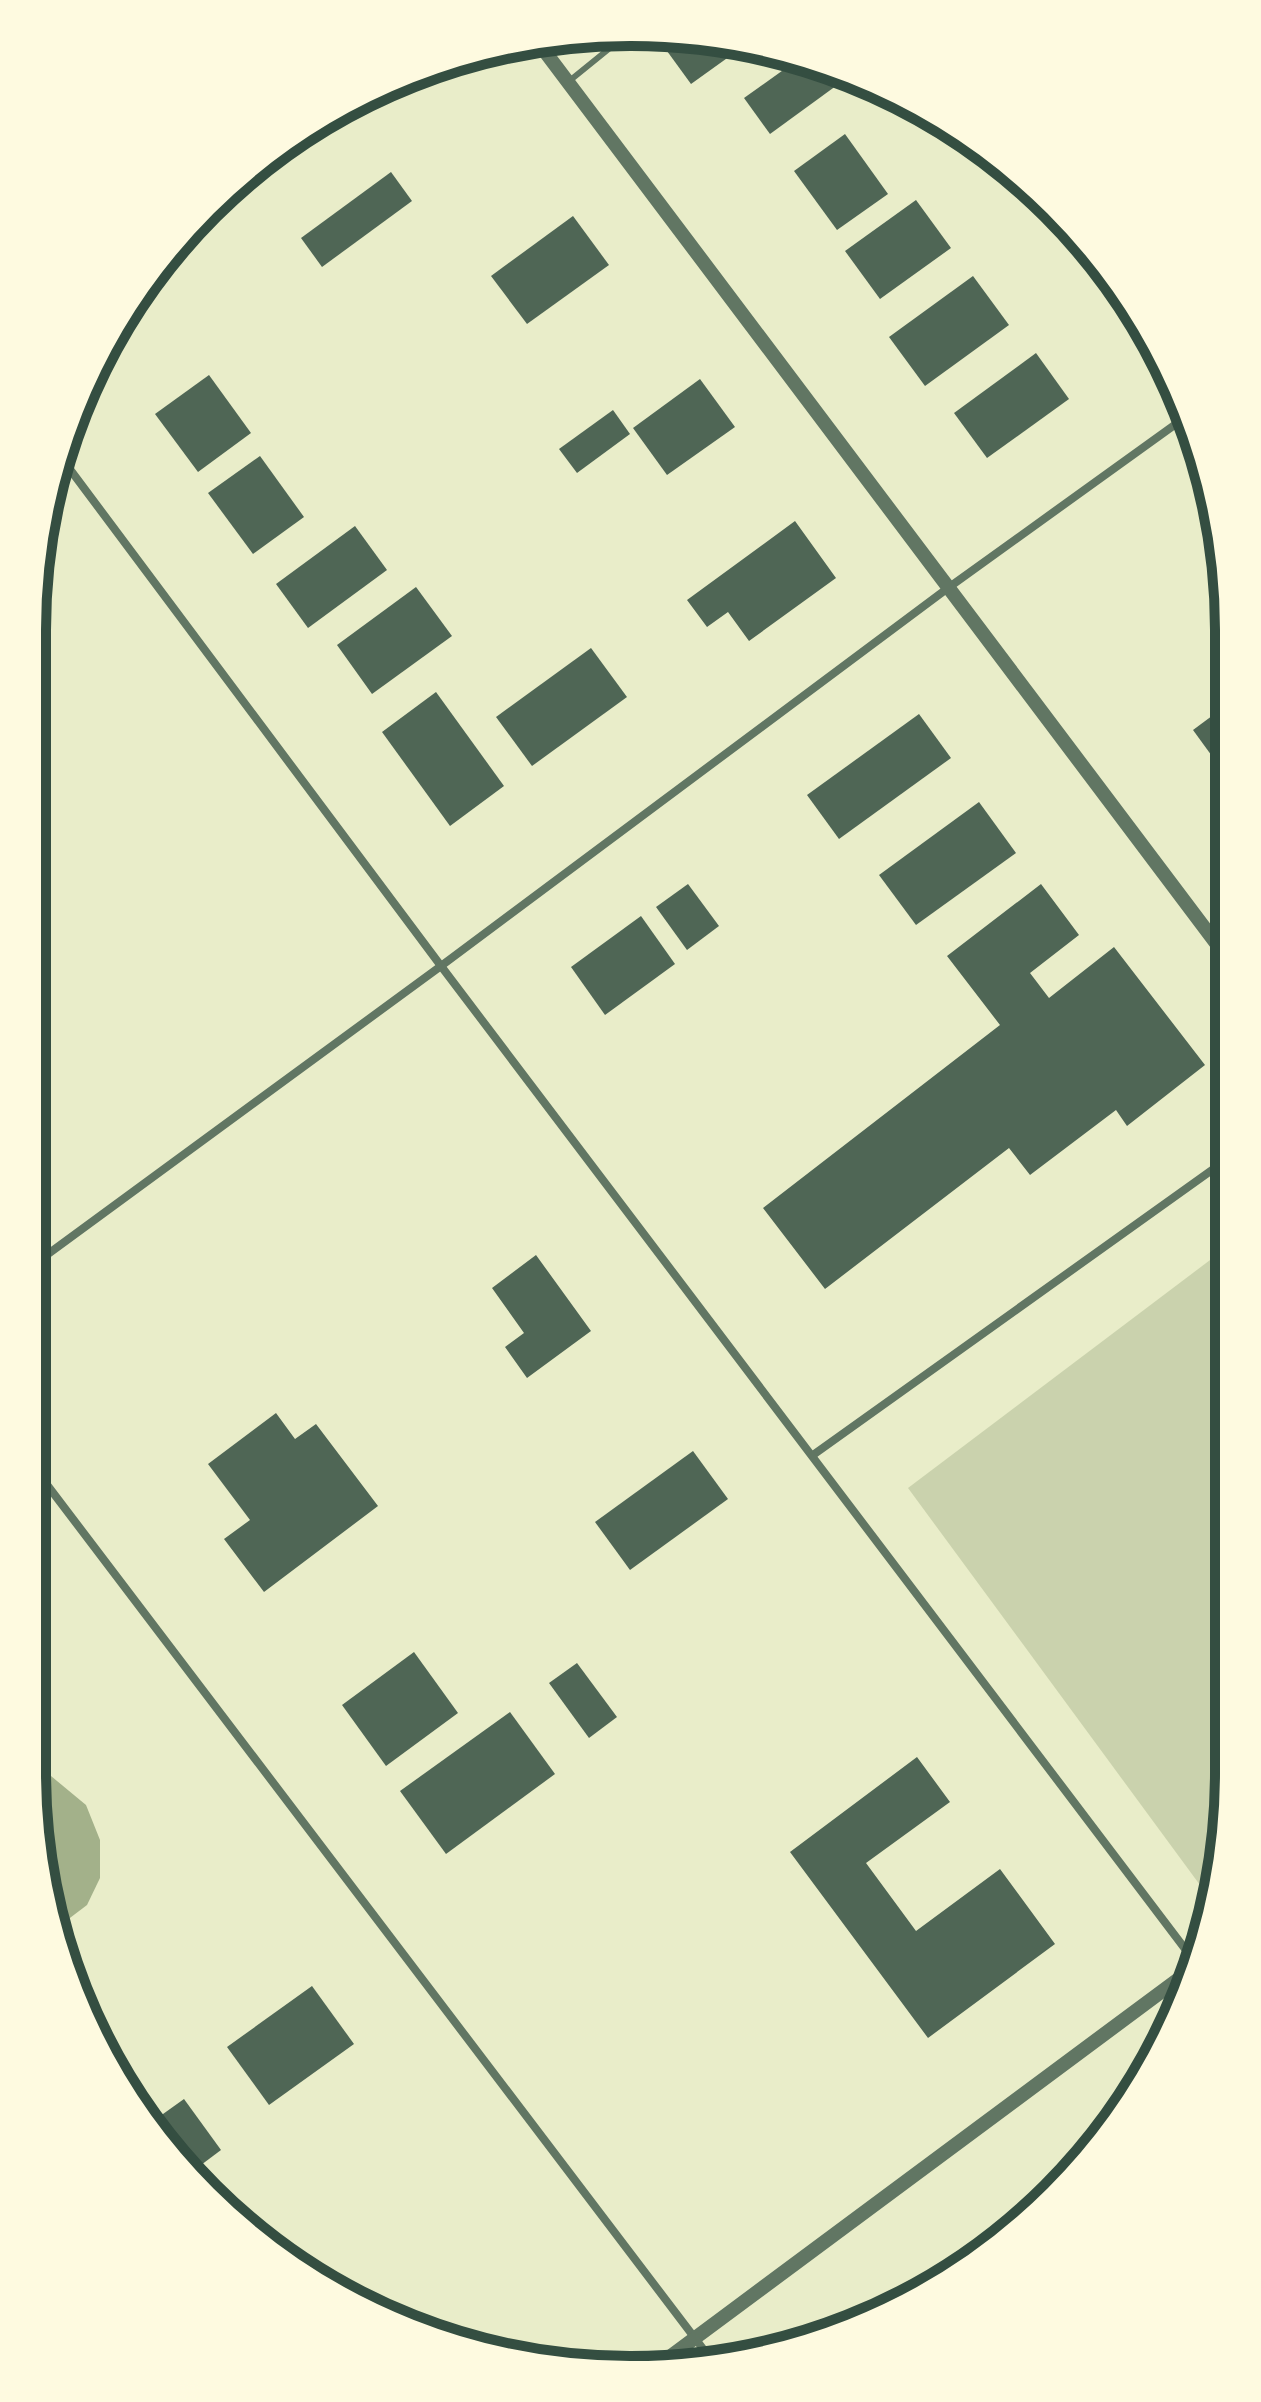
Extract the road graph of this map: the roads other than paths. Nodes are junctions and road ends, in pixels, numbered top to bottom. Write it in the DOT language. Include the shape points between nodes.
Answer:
graph roads {
  1 [pos="612,46"];
  2 [pos="546,52"];
  3 [pos="568,82"];
  4 [pos="1177,423"];
  5 [pos="69,468"];
  6 [pos="948,588"];
  7 [pos="1215,942"];
  8 [pos="441,966"];
  9 [pos="1215,1168"];
  10 [pos="46,1255"];
  11 [pos="813,1455"];
  12 [pos="46,1483"];
  13 [pos="1187,1951"];
  14 [pos="1176,1981"];
  15 [pos="696,2338"];
  16 [pos="705,2351"];
  17 [pos="673,2355"];
  1 -- 3 [label="lane"];
  2 -- 3 [label="street"];
  3 -- 6 [label="street"];
  4 -- 6 [label="street"];
  5 -- 8 [label="street"];
  6 -- 7 [label="street"];
  6 -- 8 [label="street"];
  8 -- 10 [label="street"];
  8 -- 11 [label="street"];
  9 -- 11 [label="street"];
  11 -- 13 [label="street"];
  12 -- 15 [label="street"];
  14 -- 15 [label="street"];
  15 -- 16 [label="street"];
  15 -- 17 [label="street"];
}
